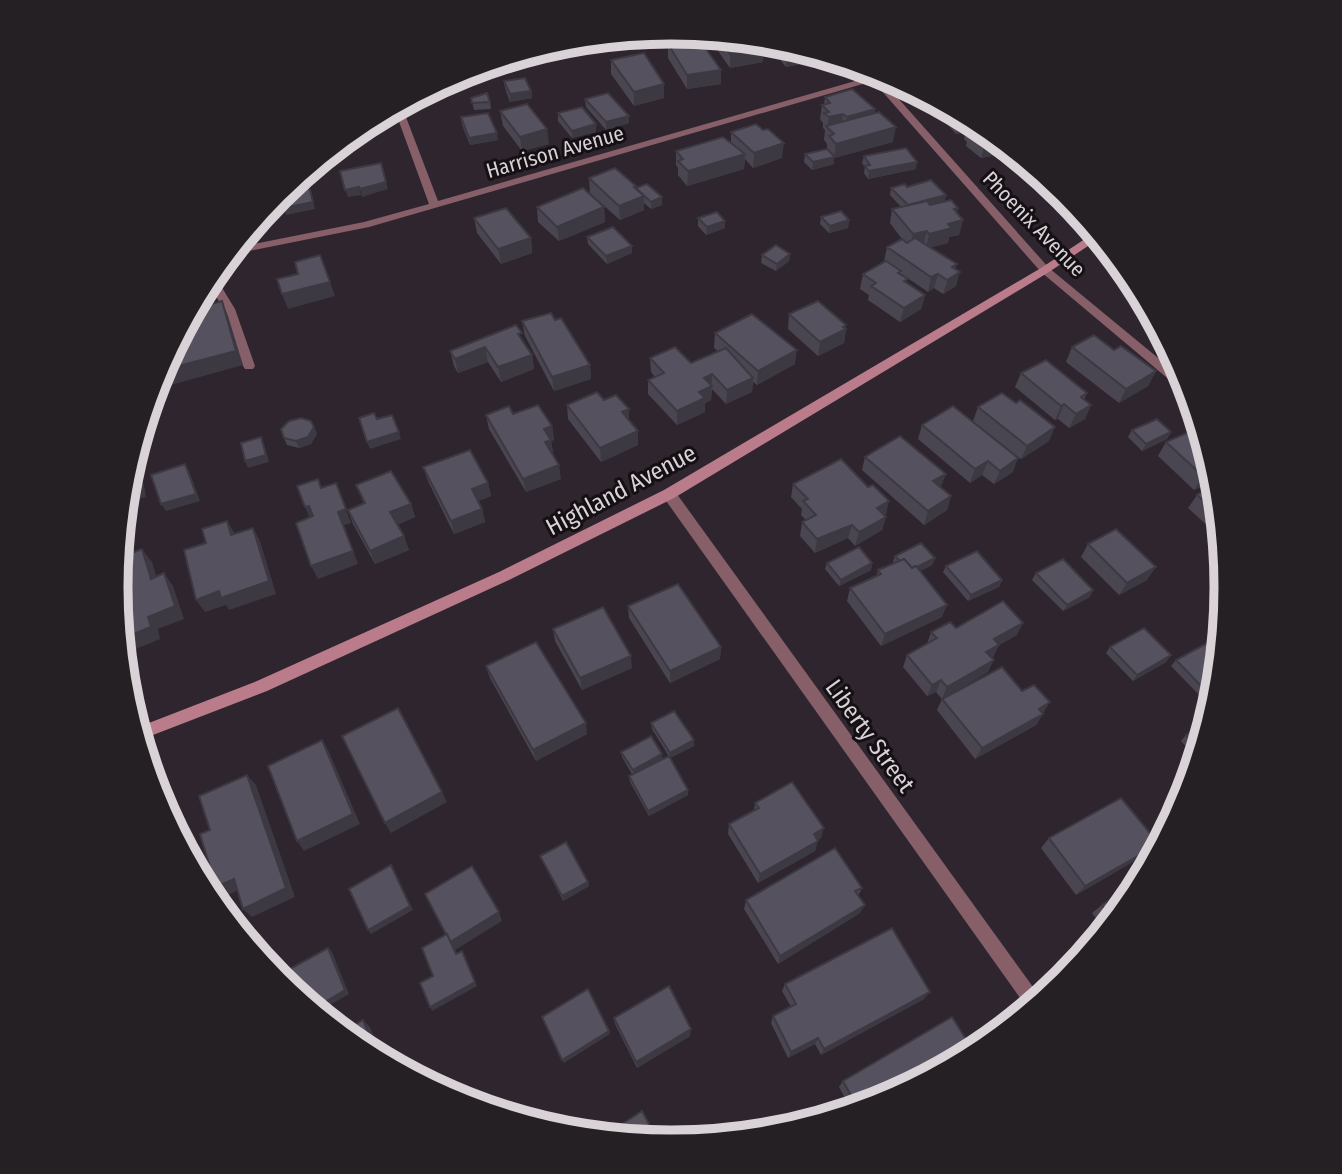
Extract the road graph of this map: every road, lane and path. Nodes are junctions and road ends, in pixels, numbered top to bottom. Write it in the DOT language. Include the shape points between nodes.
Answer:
graph roads {
  1 [pos="866,80"];
  2 [pos="893,92"];
  3 [pos="402,116"];
  4 [pos="434,205"];
  5 [pos="1089,241"];
  6 [pos="247,248"];
  7 [pos="1045,270"];
  8 [pos="217,288"];
  9 [pos="249,366"];
  10 [pos="1171,375"];
  11 [pos="669,494"];
  12 [pos="147,731"];
  13 [pos="1029,995"];
  1 -- 4 [label="street, Harrison Avenue"];
  2 -- 7 [label="street, Phoenix Avenue"];
  3 -- 4 [label="street"];
  4 -- 6 [label="street, Harrison Avenue" via="366,225"];
  5 -- 7 [label="street, Highland Avenue"];
  7 -- 10 [label="street, Phoenix Avenue"];
  7 -- 11 [label="street, Highland Avenue"];
  8 -- 9 [label="street"];
  11 -- 12 [label="street, Highland Avenue" via="504,576 262,686"];
  11 -- 13 [label="street, Liberty Street"];
}
